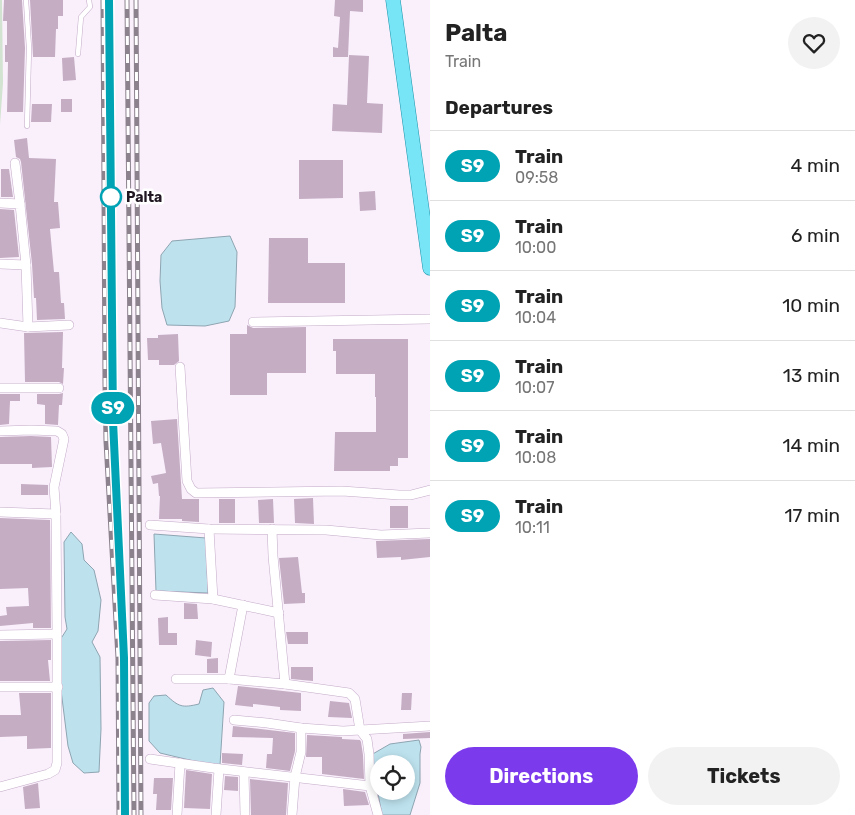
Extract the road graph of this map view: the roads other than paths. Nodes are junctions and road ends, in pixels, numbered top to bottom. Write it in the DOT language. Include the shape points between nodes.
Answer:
graph roads {
  1 [pos="26,0"];
  2 [pos="89,0"];
  3 [pos="393,0"];
  4 [pos="78,54"];
  5 [pos="27,126"];
  6 [pos="15,163"];
  7 [pos="0,203"];
  8 [pos="20,204"];
  9 [pos="0,264"];
  10 [pos="26,265"];
  11 [pos="430,268"];
  12 [pos="430,319"];
  13 [pos="253,322"];
  14 [pos="0,323"];
  15 [pos="69,325"];
  16 [pos="28,327"];
  17 [pos="180,367"];
  18 [pos="0,388"];
  19 [pos="59,388"];
  20 [pos="0,430"];
  21 [pos="430,490"];
  22 [pos="0,512"];
  23 [pos="56,514"];
  24 [pos="150,525"];
  25 [pos="208,529"];
  26 [pos="272,529"];
  27 [pos="430,533"];
  28 [pos="154,595"];
  29 [pos="212,599"];
  30 [pos="243,605"];
  31 [pos="279,613"];
  32 [pos="58,634"];
  33 [pos="0,635"];
  34 [pos="176,679"];
  35 [pos="229,679"];
  36 [pos="285,684"];
  37 [pos="58,687"];
  38 [pos="0,688"];
  39 [pos="234,720"];
  40 [pos="430,726"];
  41 [pos="302,728"];
  42 [pos="360,730"];
  43 [pos="150,758"];
  44 [pos="180,763"];
  45 [pos="219,769"];
  46 [pos="244,772"];
  47 [pos="295,777"];
  48 [pos="370,786"];
  49 [pos="0,787"];
  50 [pos="374,800"];
  51 [pos="178,815"];
  52 [pos="216,815"];
  53 [pos="245,815"];
  54 [pos="292,815"];
  55 [pos="378,815"];
  1 -- 5 [label="lane" via="29,48"];
  2 -- 4 [label="lane" via="90,7 81,17"];
  3 -- 11 [label="main road"];
  6 -- 8 [label="street"];
  7 -- 8 [label="street"];
  8 -- 10 [label="street"];
  9 -- 10 [label="street"];
  10 -- 16 [label="street"];
  12 -- 13 [label="street"];
  14 -- 16 [label="street"];
  15 -- 16 [label="street"];
  17 -- 21 [label="street" via="187,481 196,493 342,491 411,495"];
  18 -- 19 [label="street"];
  20 -- 23 [label="street" via="57,431 62,434 64,439 54,487"];
  22 -- 23 [label="street"];
  23 -- 32 [label="street"];
  24 -- 25 [label="street"];
  25 -- 26 [label="street"];
  25 -- 29 [label="street"];
  26 -- 27 [label="street" via="381,535"];
  26 -- 31 [label="street"];
  28 -- 29 [label="street"];
  29 -- 30 [label="street"];
  30 -- 31 [label="street"];
  30 -- 35 [label="street"];
  31 -- 36 [label="street"];
  32 -- 33 [label="street"];
  32 -- 37 [label="street"];
  34 -- 35 [label="street"];
  35 -- 36 [label="street"];
  36 -- 42 [label="street" via="349,693 355,699"];
  37 -- 38 [label="street"];
  37 -- 49 [label="street" via="55,770"];
  39 -- 41 [label="street"];
  40 -- 42 [label="street"];
  41 -- 42 [label="street"];
  41 -- 47 [label="street" via="302,752"];
  42 -- 48 [label="street" via="367,739"];
  43 -- 44 [label="street"];
  44 -- 45 [label="street"];
  44 -- 51 [label="street"];
  45 -- 46 [label="street"];
  45 -- 52 [label="street"];
  46 -- 47 [label="street"];
  46 -- 53 [label="street"];
  47 -- 48 [label="street"];
  47 -- 54 [label="street"];
  50 -- 55 [label="street"];
}
